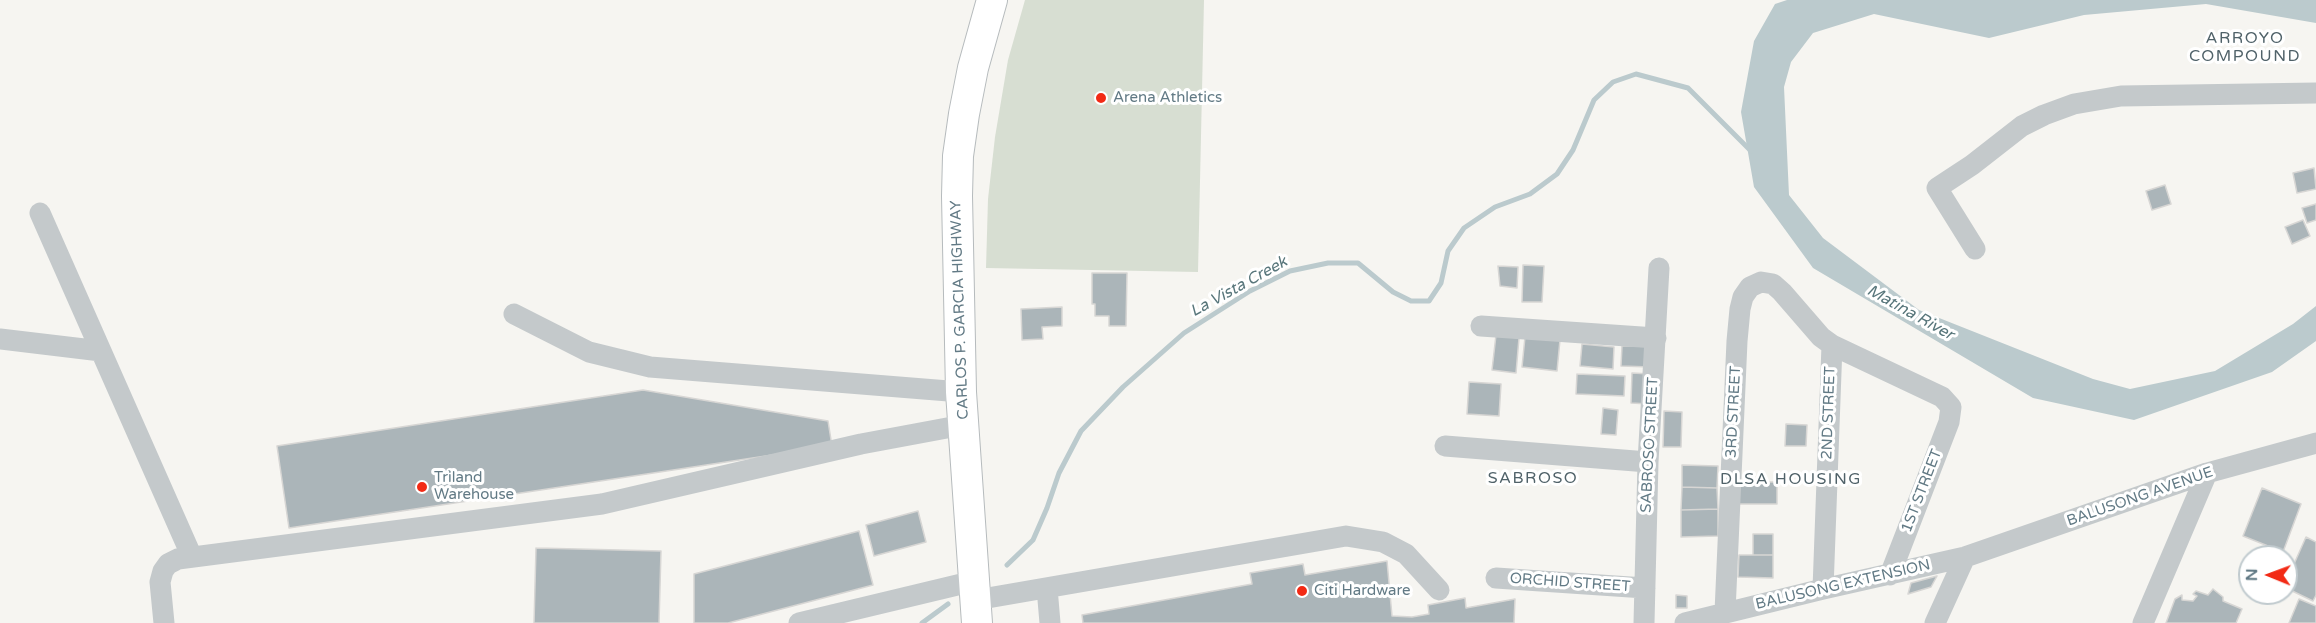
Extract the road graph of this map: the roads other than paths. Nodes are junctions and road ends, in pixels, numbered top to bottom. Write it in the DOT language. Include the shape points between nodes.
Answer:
graph roads {
  1 [pos="992,0"];
  2 [pos="2316,93"];
  3 [pos="40,213"];
  4 [pos="1975,249"];
  5 [pos="1659,268"];
  6 [pos="514,315"];
  7 [pos="1481,326"];
  8 [pos="1656,338"];
  9 [pos="0,339"];
  10 [pos="1832,345"];
  11 [pos="101,351"];
  12 [pos="961,393"];
  13 [pos="963,425"];
  14 [pos="2316,443"];
  15 [pos="1445,446"];
  16 [pos="1648,462"];
  17 [pos="2207,473"];
  18 [pos="192,557"];
  19 [pos="1965,557"];
  20 [pos="1890,575"];
  21 [pos="1496,578"];
  22 [pos="1047,588"];
  23 [pos="1645,588"];
  24 [pos="1822,589"];
  25 [pos="1439,590"];
  26 [pos="976,601"];
  27 [pos="1725,612"];
  28 [pos="164,623"];
  29 [pos="799,623"];
  30 [pos="1050,623"];
  31 [pos="1644,623"];
  32 [pos="1685,623"];
  33 [pos="1935,623"];
  34 [pos="2143,623"];
  1 -- 12 [label="highway, CARLOS P. GARCIA HIGHWAY" via="973,68 958,156"];
  2 -- 4 [label="street" via="2121,96 2044,114 1937,188"];
  3 -- 11 [label="street"];
  5 -- 8 [label="street, SABROSO STREET"];
  6 -- 12 [label="street" via="589,352 650,367"];
  7 -- 8 [label="street"];
  8 -- 16 [label="street, SABROSO STREET"];
  9 -- 11 [label="street"];
  10 -- 20 [label="street, 1ST STREET" via="1942,397 1951,407 1949,422"];
  10 -- 24 [label="street, 2ND STREET"];
  10 -- 27 [label="street, 3RD STREET" via="1773,284 1761,282 1750,287 1743,297 1737,341"];
  11 -- 18 [label="street"];
  12 -- 13 [label="highway, CARLOS P. GARCIA HIGHWAY"];
  13 -- 18 [label="street" via="861,444 602,504"];
  13 -- 26 [label="highway, CARLOS P. GARCIA HIGHWAY"];
  14 -- 17 [label="street, BALUSONG AVENUE"];
  15 -- 16 [label="street"];
  16 -- 23 [label="street, SABROSO STREET"];
  17 -- 19 [label="street, BALUSONG AVENUE"];
  17 -- 34 [label="street"];
  18 -- 28 [label="street" via="178,559 163,571 160,596"];
  19 -- 20 [label="street, BALUSONG EXTENSION"];
  19 -- 33 [label="street"];
  20 -- 24 [label="street, BALUSONG EXTENSION"];
  21 -- 23 [label="street, ORCHID STREET"];
  22 -- 25 [label="street" via="1347,536 1383,542 1406,554"];
  22 -- 26 [label="street"];
  22 -- 30 [label="street"];
  23 -- 31 [label="street, SABROSO STREET"];
  24 -- 27 [label="street, BALUSONG EXTENSION"];
  26 -- 29 [label="street"];
  27 -- 32 [label="street, BALUSONG EXTENSION"];
}
